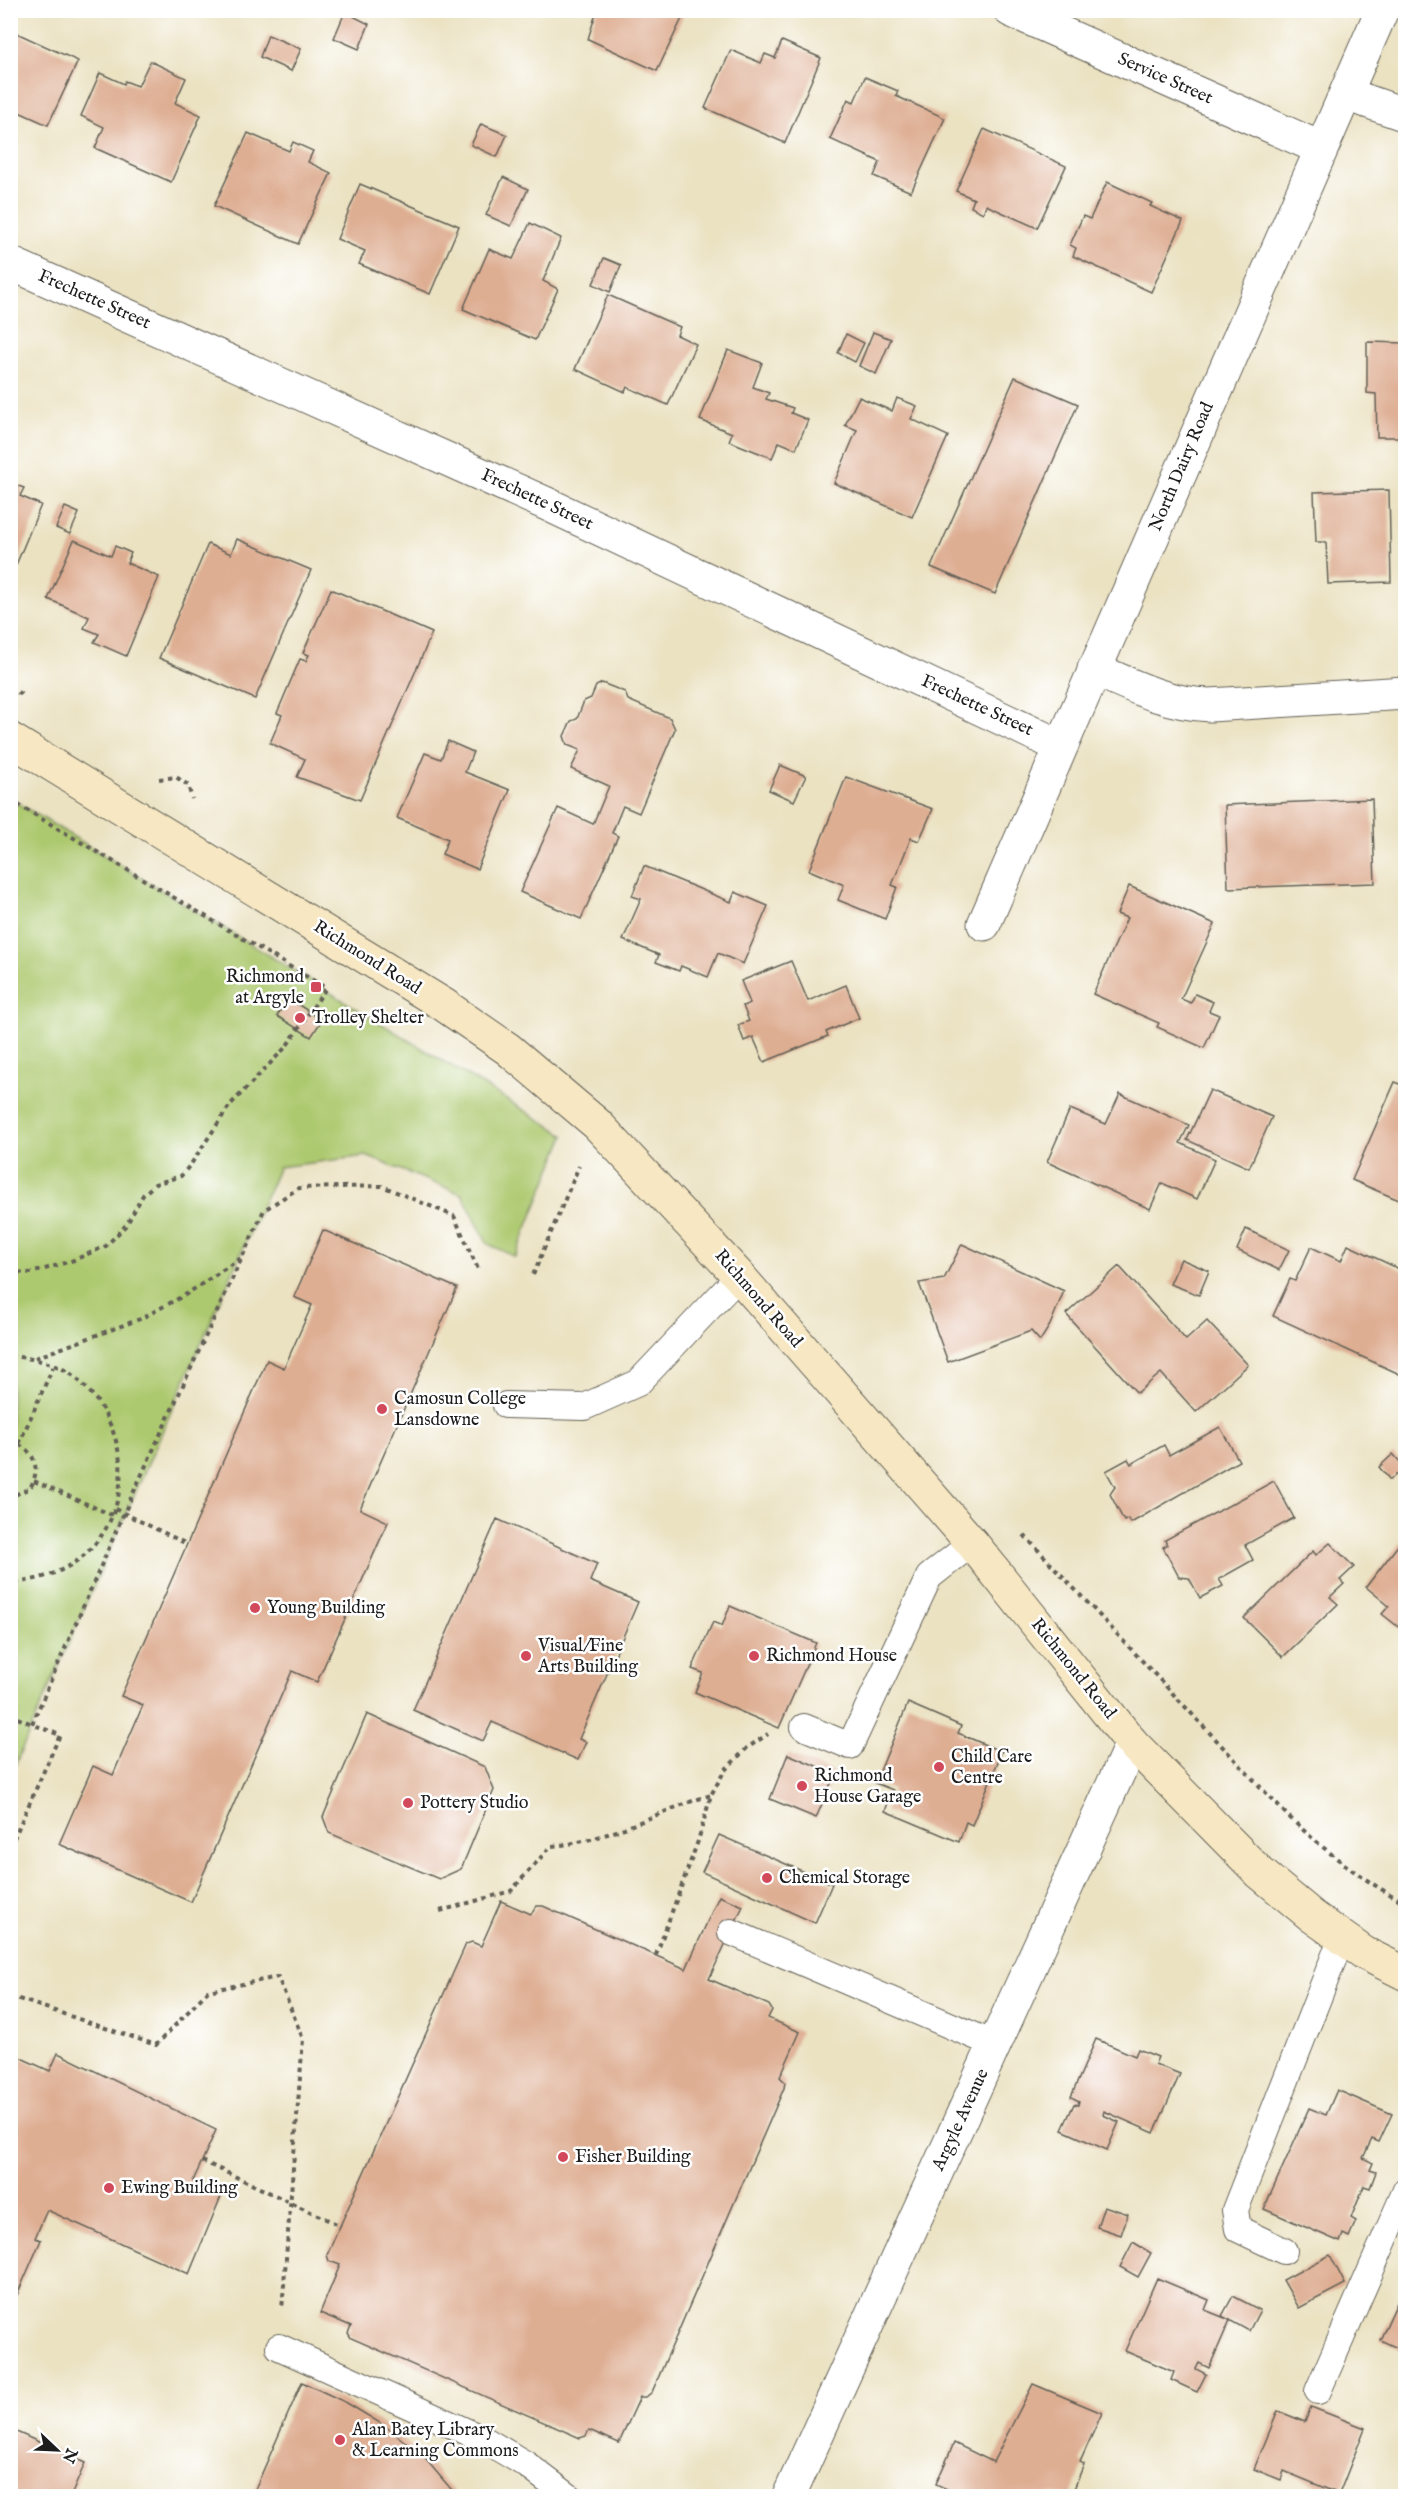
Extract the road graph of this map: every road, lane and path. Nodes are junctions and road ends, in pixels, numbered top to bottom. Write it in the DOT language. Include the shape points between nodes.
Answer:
graph roads {
  1 [pos="1010,10"];
  2 [pos="1382,10"];
  3 [pos="1346,94"];
  4 [pos="1406,115"];
  5 [pos="1320,148"];
  6 [pos="10,263"];
  7 [pos="1095,669"];
  8 [pos="1406,693"];
  9 [pos="10,738"];
  10 [pos="1060,746"];
  11 [pos="10,800"];
  12 [pos="984,924"];
  13 [pos="558,1216"];
  14 [pos="243,1257"];
  15 [pos="478,1269"];
  16 [pos="10,1272"];
  17 [pos="533,1275"];
  18 [pos="739,1276"];
  19 [pos="10,1356"];
  20 [pos="35,1358"];
  21 [pos="53,1366"];
  22 [pos="506,1405"];
  23 [pos="10,1442"];
  24 [pos="19,1444"];
  25 [pos="34,1481"];
  26 [pos="10,1497"];
  27 [pos="115,1509"];
  28 [pos="124,1513"];
  29 [pos="112,1515"];
  30 [pos="187,1544"];
  31 [pos="972,1544"];
  32 [pos="10,1584"];
  33 [pos="10,1675"];
  34 [pos="32,1724"];
  35 [pos="804,1727"];
  36 [pos="1132,1743"];
  37 [pos="711,1795"];
  38 [pos="10,1847"];
  39 [pos="440,1911"];
  40 [pos="731,1932"];
  41 [pos="1342,1937"];
  42 [pos="656,1955"];
  43 [pos="1406,1974"];
  44 [pos="10,1996"];
  45 [pos="996,2044"];
  46 [pos="202,2161"];
  47 [pos="1406,2190"];
  48 [pos="341,2226"];
  49 [pos="1284,2251"];
  50 [pos="279,2347"];
  51 [pos="1318,2391"];
  52 [pos="568,2496"];
  53 [pos="789,2496"];
  1 -- 5 [label="street, Service Street"];
  2 -- 3 [label="street, North Dairy Road"];
  3 -- 4 [label="street"];
  3 -- 5 [label="street, North Dairy Road"];
  5 -- 7 [label="street, North Dairy Road"];
  6 -- 10 [label="street, Frechette Street" via="548,504"];
  7 -- 8 [label="street" via="1182,704"];
  7 -- 10 [label="street, North Dairy Road"];
  9 -- 18 [label="main road, Richmond Road" via="444,1005 508,1049 597,1124"];
  10 -- 12 [label="street, North Dairy Road"];
  11 -- 16 [label="path" via="326,988 286,1047 231,1105 181,1176 155,1184 143,1195 127,1224 106,1246 32,1273"];
  13 -- 17 [label="path"];
  14 -- 15 [label="path" via="264,1210 299,1188 382,1186 454,1216"];
  14 -- 20 [label="path" via="140,1319"];
  14 -- 28 [label="path"];
  18 -- 22 [label="lane" via="638,1383 584,1407"];
  18 -- 31 [label="main road, Richmond Road"];
  19 -- 20 [label="path"];
  20 -- 21 [label="path"];
  21 -- 24 [label="path"];
  21 -- 27 [label="path" via="70,1374 106,1412 121,1450"];
  23 -- 24 [label="path"];
  24 -- 25 [label="path" via="33,1455"];
  25 -- 26 [label="path" via="24,1494"];
  25 -- 29 [label="path"];
  27 -- 28 [label="path"];
  27 -- 29 [label="path"];
  28 -- 30 [label="path"];
  28 -- 34 [label="path"];
  29 -- 32 [label="path" via="79,1559 46,1578"];
  31 -- 35 [label="lane" via="929,1577 850,1746"];
  31 -- 36 [label="main road, Richmond Road"];
  33 -- 34 [label="path" via="15,1717"];
  34 -- 38 [label="path" via="60,1735"];
  35 -- 37 [label="path" via="787,1740 768,1734 747,1748 726,1770"];
  36 -- 41 [label="main road, Richmond Road" via="1259,1872"];
  36 -- 45 [label="street, Argyle Avenue"];
  37 -- 39 [label="path" via="604,1836 551,1846 511,1891"];
  37 -- 42 [label="path"];
  40 -- 45 [label="lane"];
  41 -- 43 [label="main road, Richmond Road"];
  41 -- 49 [label="lane" via="1235,2210 1238,2229"];
  44 -- 50 [label="path" via="156,2046 208,1991 278,1977 303,2039"];
  45 -- 53 [label="street, Argyle Avenue"];
  46 -- 48 [label="path, bridge"];
  47 -- 51 [label="lane"];
  50 -- 52 [label="lane" via="483,2439"];
}
